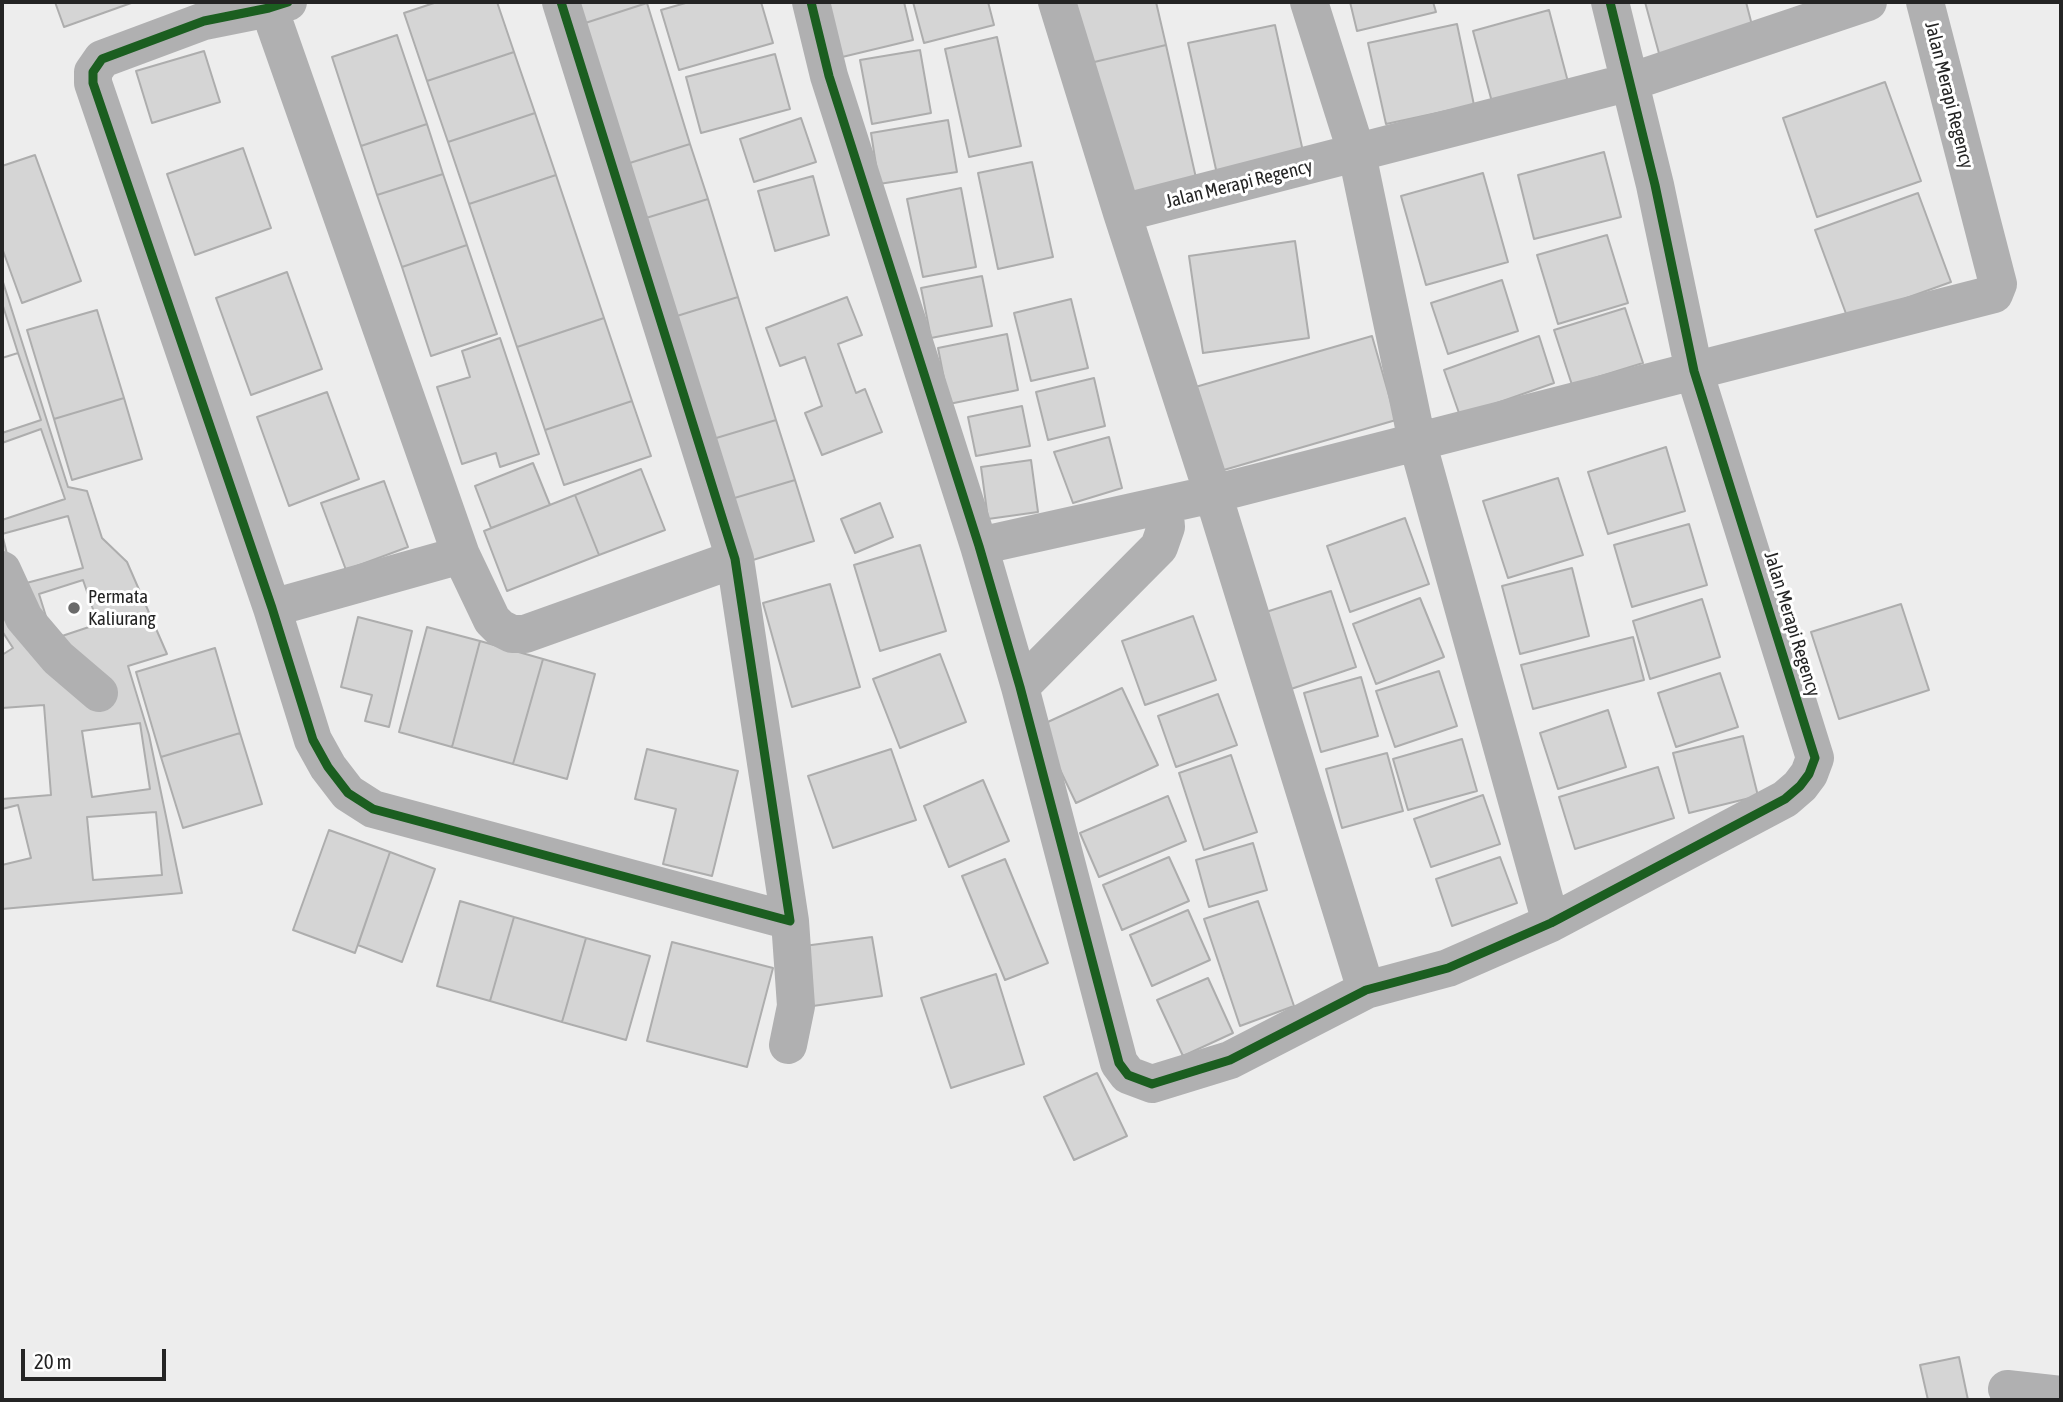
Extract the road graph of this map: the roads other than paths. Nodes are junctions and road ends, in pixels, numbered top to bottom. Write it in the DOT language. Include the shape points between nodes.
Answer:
graph roads {
  1 [pos="561,2"];
  2 [pos="811,2"];
  3 [pos="1057,2"];
  4 [pos="1309,2"];
  5 [pos="1611,2"];
  6 [pos="1868,2"];
  7 [pos="1925,2"];
  8 [pos="279,5"];
  9 [pos="201,11"];
  10 [pos="1630,82"];
  11 [pos="1357,154"];
  12 [pos="1122,214"];
  13 [pos="1694,371"];
  14 [pos="1417,441"];
  15 [pos="1213,494"];
  16 [pos="1164,505"];
  17 [pos="979,546"];
  18 [pos="461,555"];
  19 [pos="735,559"];
  20 [pos="2,570"];
  21 [pos="272,608"];
  22 [pos="1020,687"];
  23 [pos="99,693"];
  24 [pos="790,921"];
  25 [pos="1551,923"];
  26 [pos="1366,990"];
  27 [pos="788,1045"];
  28 [pos="2007,1389"];
  29 [pos="2061,1395"];
  1 -- 19 [label="street"];
  2 -- 17 [label="street, Jalan Merapi Regency" via="829,76"];
  3 -- 12 [label="street"];
  4 -- 11 [label="street"];
  5 -- 10 [label="street, Jalan Merapi Regency"];
  6 -- 10 [label="street, Jalan Merapi Regency"];
  7 -- 13 [label="street, Jalan Merapi Regency" via="1998,284 1994,294"];
  8 -- 9 [label="street"];
  8 -- 18 [label="street"];
  9 -- 21 [label="street" via="102,59 93,72 93,83"];
  10 -- 11 [label="street, Jalan Merapi Regency"];
  10 -- 13 [label="street, Jalan Merapi Regency"];
  11 -- 12 [label="street, Jalan Merapi Regency"];
  11 -- 14 [label="street"];
  12 -- 15 [label="street"];
  13 -- 14 [label="street, Jalan Merapi Regency"];
  13 -- 25 [label="street, Jalan Merapi Regency" via="1815,758 1809,774 1785,799"];
  14 -- 15 [label="street, Jalan Merapi Regency"];
  14 -- 25 [label="street"];
  15 -- 16 [label="street, Jalan Merapi Regency"];
  15 -- 26 [label="street"];
  16 -- 17 [label="street, Jalan Merapi Regency"];
  16 -- 22 [label="street" via="1166,527 1159,547"];
  17 -- 22 [label="street, Jalan Merapi Regency"];
  18 -- 19 [label="street" via="492,620 512,634 525,634"];
  18 -- 21 [label="street"];
  19 -- 24 [label="street"];
  20 -- 23 [label="street" via="24,618 58,658"];
  21 -- 24 [label="street" via="313,740 348,793 373,809"];
  22 -- 26 [label="street, Jalan Merapi Regency" via="1119,1063 1128,1075 1152,1084 1230,1060"];
  24 -- 27 [label="street" via="796,1006"];
  25 -- 26 [label="street, Jalan Merapi Regency" via="1448,968"];
  28 -- 29 [label="street"];
}
